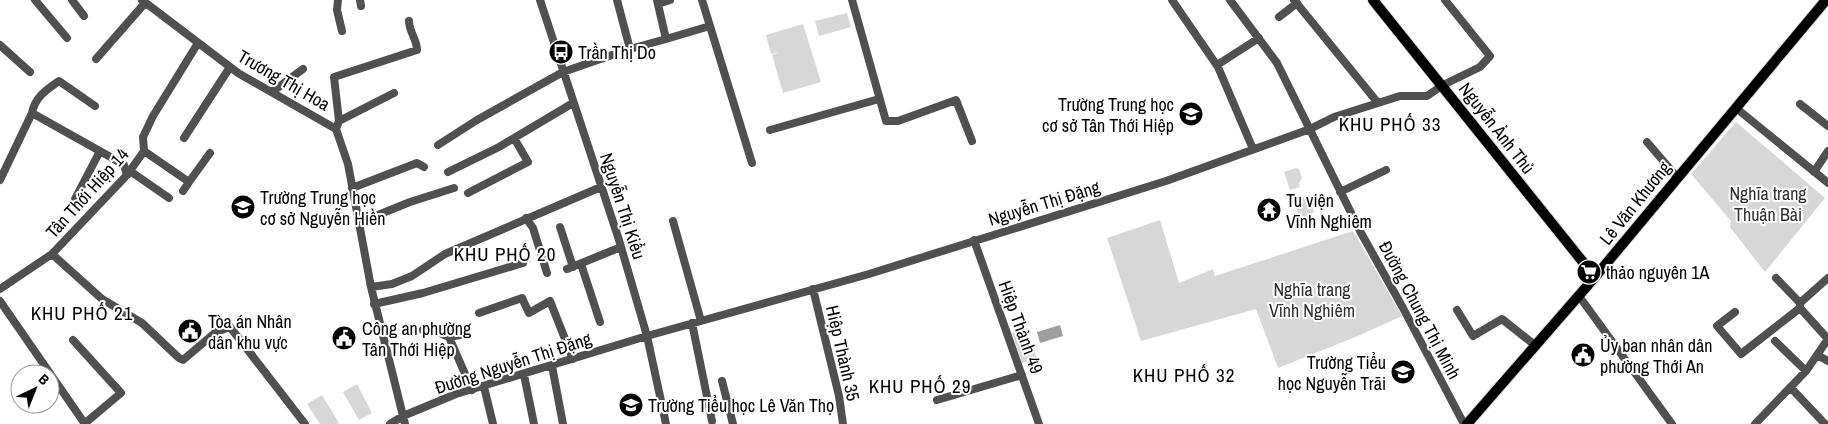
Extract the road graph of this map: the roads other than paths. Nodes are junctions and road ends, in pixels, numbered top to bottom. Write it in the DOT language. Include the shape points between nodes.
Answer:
graph roads {
  1 [pos="35,0"];
  2 [pos="72,0"];
  3 [pos="338,0"];
  4 [pos="540,0"];
  5 [pos="617,0"];
  6 [pos="670,0"];
  7 [pos="702,0"];
  8 [pos="852,0"];
  9 [pos="1172,0"];
  10 [pos="1230,0"];
  11 [pos="1373,0"];
  12 [pos="1445,0"];
  13 [pos="1826,0"];
  14 [pos="144,1"];
  15 [pos="658,2"];
  16 [pos="1296,2"];
  17 [pos="84,16"];
  18 [pos="1279,16"];
  19 [pos="410,21"];
  20 [pos="710,26"];
  21 [pos="342,32"];
  22 [pos="67,38"];
  23 [pos="1259,38"];
  24 [pos="666,39"];
  25 [pos="198,43"];
  26 [pos="0,45"];
  27 [pos="612,55"];
  28 [pos="96,59"];
  29 [pos="1217,65"];
  30 [pos="230,67"];
  31 [pos="303,68"];
  32 [pos="30,72"];
  33 [pos="563,72"];
  34 [pos="1443,85"];
  35 [pos="272,92"];
  36 [pos="394,93"];
  37 [pos="879,99"];
  38 [pos="574,103"];
  39 [pos="1378,103"];
  40 [pos="1800,104"];
  41 [pos="96,106"];
  42 [pos="1736,108"];
  43 [pos="32,113"];
  44 [pos="338,125"];
  45 [pos="1828,126"];
  46 [pos="1310,129"];
  47 [pos="770,130"];
  48 [pos="184,138"];
  49 [pos="514,138"];
  50 [pos="972,141"];
  51 [pos="1647,142"];
  52 [pos="438,145"];
  53 [pos="1253,149"];
  54 [pos="144,150"];
  55 [pos="100,151"];
  56 [pos="1828,151"];
  57 [pos="210,153"];
  58 [pos="752,163"];
  59 [pos="424,167"];
  60 [pos="1386,170"];
  61 [pos="448,172"];
  62 [pos="1814,172"];
  63 [pos="129,173"];
  64 [pos="1677,177"];
  65 [pos="0,180"];
  66 [pos="189,182"];
  67 [pos="1828,184"];
  68 [pos="601,187"];
  69 [pos="352,188"];
  70 [pos="454,188"];
  71 [pos="183,192"];
  72 [pos="1340,192"];
  73 [pos="468,193"];
  74 [pos="169,198"];
  75 [pos="75,199"];
  76 [pos="526,218"];
  77 [pos="673,221"];
  78 [pos="358,223"];
  79 [pos="560,227"];
  80 [pos="974,240"];
  81 [pos="621,247"];
  82 [pos="52,254"];
  83 [pos="523,263"];
  84 [pos="581,264"];
  85 [pos="547,273"];
  86 [pos="1595,277"];
  87 [pos="1776,278"];
  88 [pos="1828,278"];
  89 [pos="0,288"];
  90 [pos="371,288"];
  91 [pos="813,288"];
  92 [pos="1579,296"];
  93 [pos="0,301"];
  94 [pos="374,304"];
  95 [pos="1800,305"];
  96 [pos="1457,310"];
  97 [pos="1735,312"];
  98 [pos="479,313"];
  99 [pos="701,321"];
  100 [pos="600,322"];
  101 [pos="692,324"];
  102 [pos="423,330"];
  103 [pos="460,335"];
  104 [pos="647,336"];
  105 [pos="449,337"];
  106 [pos="1828,339"];
  107 [pos="72,340"];
  108 [pos="1775,341"];
  109 [pos="1536,346"];
  110 [pos="1817,355"];
  111 [pos="572,359"];
  112 [pos="1828,361"];
  113 [pos="552,366"];
  114 [pos="1806,371"];
  115 [pos="524,375"];
  116 [pos="1022,375"];
  117 [pos="722,380"];
  118 [pos="484,387"];
  119 [pos="1791,388"];
  120 [pos="472,390"];
  121 [pos="937,400"];
  122 [pos="404,420"];
  123 [pos="712,421"];
  124 [pos="85,424"];
  125 [pos="306,424"];
  126 [pos="390,424"];
  127 [pos="493,424"];
  128 [pos="534,424"];
  129 [pos="563,424"];
  130 [pos="666,424"];
  131 [pos="733,424"];
  132 [pos="843,424"];
  133 [pos="1039,424"];
  134 [pos="1465,424"];
  135 [pos="1672,424"];
  136 [pos="1755,424"];
  137 [pos="1825,424"];
  1 -- 22 [label="street"];
  2 -- 17 [label="street"];
  3 -- 21 [label="street"];
  4 -- 33 [label="street, Nguyễn Thị Kiểu"];
  5 -- 24 [label="street" via="630,49"];
  6 -- 15 [label="street"];
  7 -- 20 [label="street"];
  8 -- 37 [label="street"];
  9 -- 29 [label="street"];
  10 -- 23 [label="street, Đường Chung Thị Minh"];
  11 -- 34 [label="main road, Nguyễn Ảnh Thủ"];
  12 -- 34 [label="street, Nguyễn Thị Đặng" via="1490,56 1480,67"];
  13 -- 42 [label="main road, Lê Văn Khương"];
  14 -- 25 [label="street, Trương Thị Hoa"];
  14 -- 28 [label="street"];
  15 -- 24 [label="street"];
  16 -- 18 [label="street"];
  16 -- 39 [label="street"];
  19 -- 44 [label="street" via="409,28 417,50 334,77"];
  20 -- 24 [label="street"];
  20 -- 58 [label="street"];
  23 -- 29 [label="street"];
  23 -- 46 [label="street, Đường Chung Thị Minh" via="1277,63"];
  25 -- 30 [label="street, Trương Thị Hoa"];
  25 -- 54 [label="street, Tân Thới Hiệp 14" via="153,116 143,137"];
  26 -- 32 [label="street"];
  27 -- 33 [label="street"];
  29 -- 53 [label="street"];
  30 -- 35 [label="street, Trương Thị Hoa"];
  30 -- 48 [label="street"];
  31 -- 35 [label="street"];
  33 -- 38 [label="street, Nguyễn Thị Kiểu"];
  33 -- 52 [label="street"];
  34 -- 39 [label="street, Nguyễn Thị Đặng" via="1427,96 1400,96"];
  34 -- 86 [label="main road, Nguyễn Ảnh Thủ"];
  35 -- 44 [label="street, Trương Thị Hoa"];
  36 -- 44 [label="street"];
  37 -- 47 [label="street"];
  37 -- 50 [label="street" via="886,121 898,121 956,100"];
  38 -- 49 [label="street"];
  38 -- 68 [label="street, Nguyễn Thị Kiểu"];
  39 -- 46 [label="street, Nguyễn Thị Đặng" via="1334,117"];
  40 -- 45 [label="street"];
  41 -- 43 [label="street" via="59,81 34,102"];
  42 -- 62 [label="street"];
  42 -- 64 [label="main road, Lê Văn Khương"];
  43 -- 55 [label="street"];
  43 -- 65 [label="street"];
  44 -- 69 [label="street, Trương Thị Hoa"];
  46 -- 53 [label="street, Nguyễn Thị Đặng"];
  46 -- 72 [label="street, Đường Chung Thị Minh"];
  49 -- 61 [label="street"];
  49 -- 73 [label="street" via="528,162"];
  51 -- 64 [label="street"];
  53 -- 80 [label="street, Nguyễn Thị Đặng" via="1166,181"];
  54 -- 63 [label="street, Tân Thới Hiệp 14"];
  54 -- 66 [label="street"];
  55 -- 63 [label="street" via="124,166"];
  55 -- 75 [label="street"];
  56 -- 62 [label="street"];
  57 -- 66 [label="street"];
  59 -- 69 [label="street" via="417,162"];
  60 -- 72 [label="street"];
  62 -- 67 [label="street"];
  63 -- 74 [label="street"];
  63 -- 82 [label="street, Tân Thới Hiệp 14"];
  64 -- 86 [label="main road, Lê Văn Khương"];
  66 -- 71 [label="street"];
  68 -- 76 [label="street"];
  68 -- 81 [label="street, Nguyễn Thị Kiểu"];
  69 -- 78 [label="street, Trương Thị Hoa"];
  70 -- 78 [label="street"];
  72 -- 134 [label="street, Đường Chung Thị Minh"];
  76 -- 85 [label="street" via="533,228"];
  76 -- 90 [label="street" via="445,254 412,276"];
  77 -- 99 [label="street"];
  78 -- 90 [label="street, Trương Thị Hoa"];
  79 -- 84 [label="street" via="570,268"];
  80 -- 91 [label="street, Nguyễn Thị Đặng" via="869,274"];
  80 -- 116 [label="street, Hiệp Thành 49"];
  81 -- 84 [label="street"];
  81 -- 104 [label="street, Nguyễn Thị Kiểu"];
  82 -- 89 [label="street, Tân Thới Hiệp 14"];
  82 -- 125 [label="street" via="102,299 142,323 183,360 216,332 230,327"];
  83 -- 94 [label="street"];
  84 -- 100 [label="street"];
  86 -- 92 [label="main road, Lê Văn Khương"];
  87 -- 95 [label="street"];
  88 -- 95 [label="street"];
  90 -- 94 [label="street, Trương Thị Hoa"];
  91 -- 99 [label="street, Nguyễn Thị Đặng"];
  91 -- 132 [label="street, Hiệp Thành 35"];
  92 -- 109 [label="main road, Lê Văn Khương"];
  92 -- 135 [label="street"];
  93 -- 124 [label="street"];
  94 -- 122 [label="street, Trương Thị Hoa"];
  95 -- 97 [label="street" via="1741,354 1717,326"];
  95 -- 106 [label="street"];
  96 -- 109 [label="street" via="1473,336 1502,319"];
  98 -- 111 [label="street" via="522,298 530,313 550,301"];
  99 -- 101 [label="street, Nguyễn Thị Đặng"];
  101 -- 104 [label="street, Nguyễn Thị Đặng"];
  101 -- 123 [label="street"];
  102 -- 105 [label="street" via="440,328 442,334"];
  103 -- 105 [label="street"];
  104 -- 111 [label="street, Đường Nguyễn Thị Đặng"];
  104 -- 130 [label="street, Nguyễn Thị Kiểu"];
  105 -- 120 [label="street"];
  106 -- 110 [label="street"];
  107 -- 124 [label="street" via="121,393"];
  108 -- 114 [label="street"];
  109 -- 134 [label="main road, Lê Văn Khương"];
  110 -- 112 [label="street"];
  110 -- 114 [label="street"];
  111 -- 113 [label="street, Đường Nguyễn Thị Đặng"];
  113 -- 115 [label="street, Đường Nguyễn Thị Đặng"];
  113 -- 129 [label="street"];
  114 -- 119 [label="street"];
  115 -- 118 [label="street, Đường Nguyễn Thị Đặng"];
  115 -- 128 [label="street"];
  116 -- 121 [label="street"];
  116 -- 133 [label="street, Hiệp Thành 49"];
  117 -- 131 [label="street"];
  118 -- 120 [label="street, Đường Nguyễn Thị Đặng"];
  118 -- 127 [label="street"];
  119 -- 136 [label="street"];
  119 -- 137 [label="street"];
  120 -- 122 [label="street, Đường Nguyễn Thị Đặng" via="456,394"];
  122 -- 126 [label="street, Đường Nguyễn Thị Đặng"];
}
